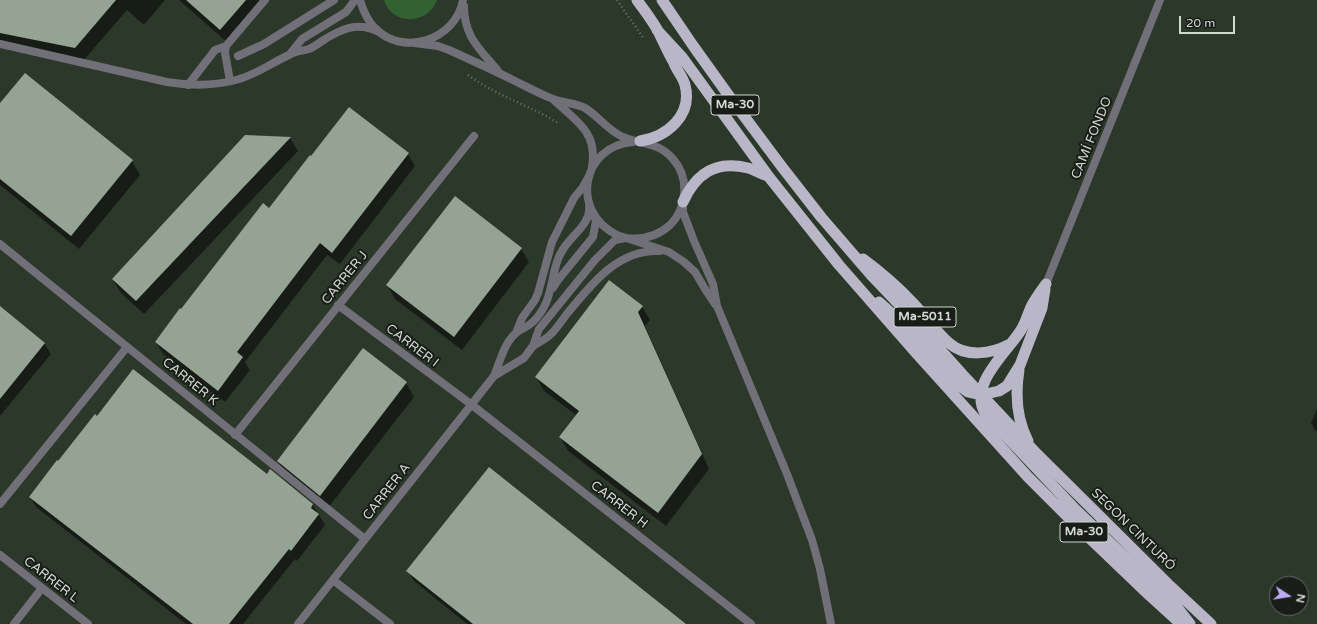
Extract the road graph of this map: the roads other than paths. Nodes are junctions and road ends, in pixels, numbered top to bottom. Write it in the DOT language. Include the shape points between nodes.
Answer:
graph roads {
  1 [pos="265,0"];
  2 [pos="334,0"];
  3 [pos="355,0"];
  4 [pos="360,0"];
  5 [pos="463,0"];
  6 [pos="637,0"];
  7 [pos="662,0"];
  8 [pos="1160,0"];
  9 [pos="657,30"];
  10 [pos="381,34"];
  11 [pos="414,43"];
  12 [pos="0,44"];
  13 [pos="226,46"];
  14 [pos="290,54"];
  15 [pos="238,56"];
  16 [pos="500,74"];
  17 [pos="230,81"];
  18 [pos="188,85"];
  19 [pos="554,100"];
  20 [pos="474,136"];
  21 [pos="640,142"];
  22 [pos="590,174"];
  23 [pos="769,177"];
  24 [pos="683,202"];
  25 [pos="590,209"];
  26 [pos="624,238"];
  27 [pos="0,244"];
  28 [pos="849,248"];
  29 [pos="663,251"];
  30 [pos="839,264"];
  31 [pos="1046,284"];
  32 [pos="548,299"];
  33 [pos="338,305"];
  34 [pos="717,306"];
  35 [pos="516,333"];
  36 [pos="1012,343"];
  37 [pos="533,346"];
  38 [pos="127,347"];
  39 [pos="1020,365"];
  40 [pos="494,376"];
  41 [pos="981,395"];
  42 [pos="472,405"];
  43 [pos="235,434"];
  44 [pos="1037,454"];
  45 [pos="0,504"];
  46 [pos="365,540"];
  47 [pos="0,555"];
  48 [pos="333,580"];
  49 [pos="42,588"];
  50 [pos="14,624"];
  51 [pos="88,624"];
  52 [pos="298,624"];
  53 [pos="390,624"];
  54 [pos="751,624"];
  55 [pos="831,624"];
  56 [pos="1181,624"];
  57 [pos="1190,624"];
  58 [pos="1211,624"];
  1 -- 13 [label="street"];
  2 -- 15 [label="street" via="264,44"];
  3 -- 14 [label="street" via="346,12 302,39"];
  4 -- 10 [label="street" via="369,21"];
  5 -- 11 [label="street" via="451,26 430,40"];
  5 -- 16 [label="street" via="469,33"];
  6 -- 9 [label="highway, Ma-30"];
  7 -- 28 [label="highway, Ma-30" via="732,100 821,217"];
  8 -- 31 [label="street, CAMÍ FONDO"];
  9 -- 21 [label="highway" via="685,84 686,103 680,117 670,129 655,138"];
  9 -- 23 [label="highway, Ma-30" via="682,57"];
  10 -- 11 [label="street" via="397,41"];
  10 -- 14 [label="street" via="364,27 339,30 310,49"];
  11 -- 16 [label="street" via="449,50"];
  12 -- 18 [label="street"];
  13 -- 17 [label="street"];
  13 -- 18 [label="street" via="215,50"];
  14 -- 17 [label="street" via="252,75"];
  16 -- 19 [label="street"];
  17 -- 18 [label="street"];
  19 -- 21 [label="street" via="584,108 615,132"];
  19 -- 22 [label="street" via="587,133 593,150"];
  20 -- 33 [label="street, CARRER J"];
  21 -- 22 [label="street" via="624,143 609,149 598,158"];
  21 -- 24 [label="street" via="661,148 677,164 684,186"];
  22 -- 25 [label="street" via="587,187"];
  22 -- 35 [label="street" via="574,198 552,242 538,293"];
  23 -- 24 [label="highway" via="748,168 729,166 711,169 694,183"];
  23 -- 30 [label="highway, Ma-30"];
  24 -- 26 [label="street" via="681,210 665,229 641,239"];
  24 -- 34 [label="street" via="694,241 713,284"];
  25 -- 26 [label="street" via="609,231"];
  25 -- 32 [label="street" via="586,219 560,253"];
  25 -- 32 [label="street" via="596,221 593,237 558,280"];
  26 -- 29 [label="street"];
  26 -- 37 [label="street" via="615,240 595,260 539,329"];
  27 -- 38 [label="street, CARRER K"];
  28 -- 36 [label="highway, Ma-5011" via="886,276 955,348 980,353 999,350"];
  28 -- 41 [label="highway, Ma-30"];
  29 -- 34 [label="street" via="678,258 696,272"];
  29 -- 37 [label="street" via="639,252 618,262 591,285 549,336"];
  30 -- 41 [label="highway" via="899,320 960,386 968,392"];
  30 -- 56 [label="highway, Ma-30" via="1028,477"];
  31 -- 36 [label="highway" via="1032,304 1022,328"];
  31 -- 39 [label="highway" via="1042,308"];
  32 -- 35 [label="street" via="531,324"];
  33 -- 42 [label="street, CARRER I"];
  33 -- 43 [label="street, CARRER J"];
  34 -- 55 [label="street" via="807,527 820,569"];
  35 -- 40 [label="street" via="507,344"];
  36 -- 41 [label="highway" via="988,375"];
  37 -- 40 [label="street" via="524,358"];
  38 -- 43 [label="street, CARRER K"];
  38 -- 45 [label="street"];
  39 -- 41 [label="highway" via="1006,386 999,391"];
  39 -- 44 [label="highway" via="1017,396 1019,416 1024,434"];
  40 -- 42 [label="street, CARRER A"];
  41 -- 44 [label="highway"];
  41 -- 57 [label="highway" via="981,405 986,415 1076,510 1176,606"];
  42 -- 46 [label="street, CARRER A"];
  42 -- 54 [label="street, CARRER H"];
  43 -- 46 [label="street, CARRER K"];
  44 -- 58 [label="highway, SEGON CINTURÓ"];
  46 -- 48 [label="street, CARRER A"];
  47 -- 49 [label="street, CARRER L"];
  48 -- 52 [label="street, CARRER A"];
  48 -- 53 [label="street"];
  49 -- 50 [label="street"];
  49 -- 51 [label="street, CARRER L"];
}
